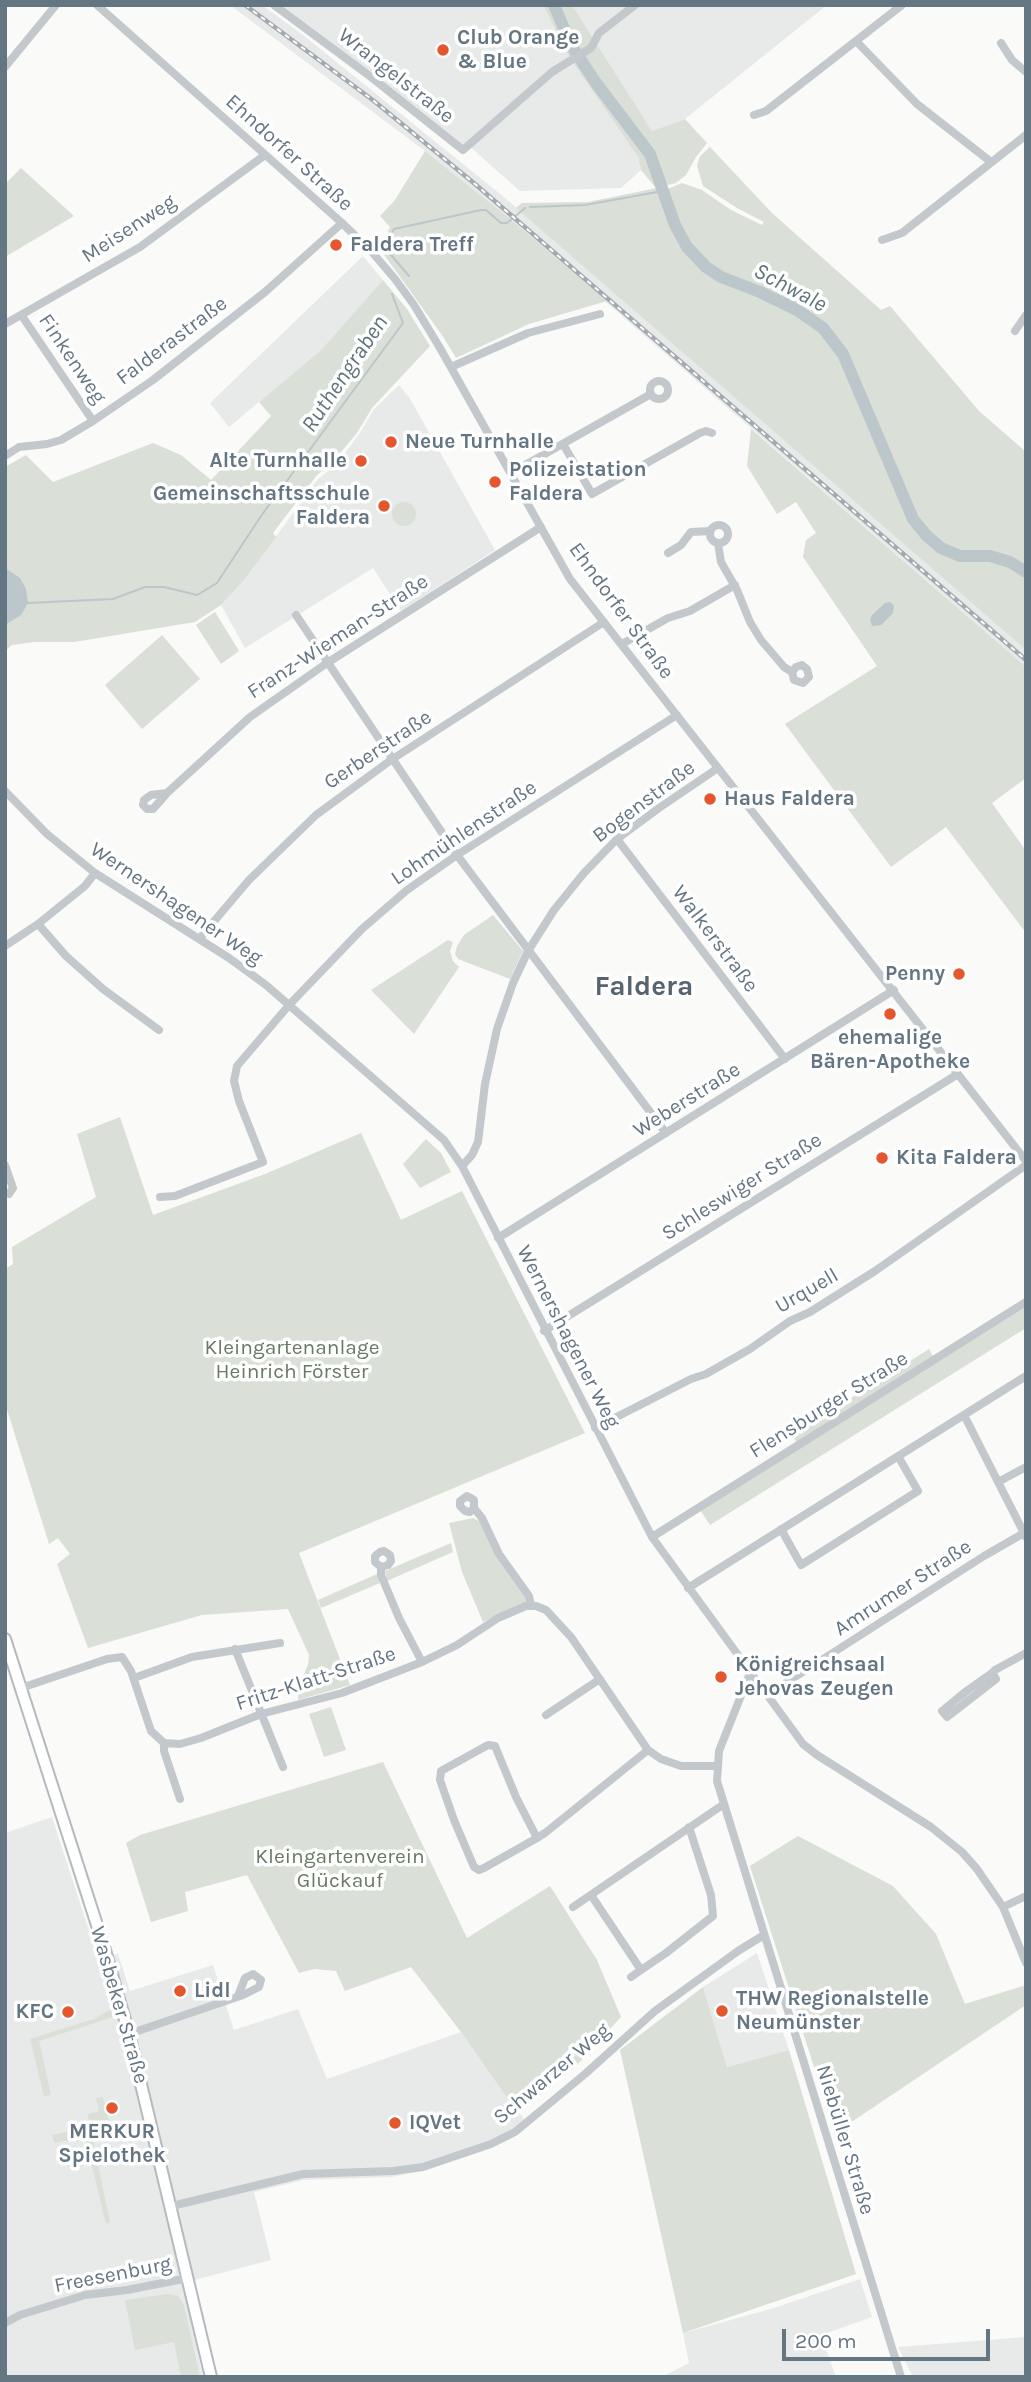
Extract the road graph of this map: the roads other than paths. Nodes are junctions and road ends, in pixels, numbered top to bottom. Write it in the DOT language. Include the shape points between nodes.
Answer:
graph roads {
  1 [pos="56,5"];
  2 [pos="97,5"];
  3 [pos="274,5"];
  4 [pos="635,5"];
  5 [pos="902,5"];
  6 [pos="856,41"];
  7 [pos="1001,43"];
  8 [pos="7,61"];
  9 [pos="1026,72"];
  10 [pos="754,115"];
  11 [pos="1026,135"];
  12 [pos="265,155"];
  13 [pos="991,162"];
  14 [pos="342,223"];
  15 [pos="881,240"];
  16 [pos="600,314"];
  17 [pos="1026,314"];
  18 [pos="22,316"];
  19 [pos="5,324"];
  20 [pos="1015,331"];
  21 [pos="451,367"];
  22 [pos="651,394"];
  23 [pos="93,421"];
  24 [pos="712,433"];
  25 [pos="563,444"];
  26 [pos="5,456"];
  27 [pos="511,473"];
  28 [pos="541,527"];
  29 [pos="710,531"];
  30 [pos="718,542"];
  31 [pos="668,553"];
  32 [pos="734,585"];
  33 [pos="296,615"];
  34 [pos="604,622"];
  35 [pos="621,644"];
  36 [pos="327,663"];
  37 [pos="792,672"];
  38 [pos="677,715"];
  39 [pos="391,760"];
  40 [pos="719,768"];
  41 [pos="5,791"];
  42 [pos="167,793"];
  43 [pos="617,839"];
  44 [pos="457,855"];
  45 [pos="95,873"];
  46 [pos="38,924"];
  47 [pos="199,939"];
  48 [pos="5,946"];
  49 [pos="528,951"];
  50 [pos="894,990"];
  51 [pos="290,1004"];
  52 [pos="159,1030"];
  53 [pos="785,1059"];
  54 [pos="958,1074"];
  55 [pos="666,1133"];
  56 [pos="1026,1163"];
  57 [pos="5,1164"];
  58 [pos="462,1166"];
  59 [pos="9,1194"];
  60 [pos="160,1196"];
  61 [pos="498,1238"];
  62 [pos="1026,1302"];
  63 [pos="544,1331"];
  64 [pos="1026,1376"];
  65 [pos="964,1415"];
  66 [pos="595,1428"];
  67 [pos="898,1456"];
  68 [pos="1026,1467"];
  69 [pos="998,1482"];
  70 [pos="474,1508"];
  71 [pos="781,1529"];
  72 [pos="1025,1535"];
  73 [pos="652,1537"];
  74 [pos="381,1567"];
  75 [pos="688,1588"];
  76 [pos="531,1605"];
  77 [pos="5,1639"];
  78 [pos="280,1643"];
  79 [pos="234,1649"];
  80 [pos="1026,1653"];
  81 [pos="422,1662"];
  82 [pos="992,1672"];
  83 [pos="750,1673"];
  84 [pos="134,1678"];
  85 [pos="600,1679"];
  86 [pos="21,1688"];
  87 [pos="767,1695"];
  88 [pos="261,1714"];
  89 [pos="546,1715"];
  90 [pos="164,1743"];
  91 [pos="648,1750"];
  92 [pos="716,1766"];
  93 [pos="283,1767"];
  94 [pos="180,1799"];
  95 [pos="724,1804"];
  96 [pos="689,1827"];
  97 [pos="537,1838"];
  98 [pos="591,1895"];
  99 [pos="1026,1896"];
  100 [pos="573,1907"];
  101 [pos="1003,1907"];
  102 [pos="764,1935"];
  103 [pos="1026,1963"];
  104 [pos="641,1970"];
  105 [pos="631,1977"];
  106 [pos="238,1996"];
  107 [pos="129,2034"];
  108 [pos="172,2206"];
  109 [pos="188,2278"];
  110 [pos="5,2323"];
  111 [pos="211,2377"];
  112 [pos="901,2377"];
  1 -- 8 [label="street"];
  2 -- 12 [label="street, Ehndorfer Straße"];
  3 -- 4 [label="street, Wrangelstraße" via="463,150 552,72 591,48 598,33"];
  5 -- 6 [label="street"];
  6 -- 10 [label="street" via="766,111"];
  6 -- 13 [label="street" via="917,104"];
  7 -- 9 [label="street"];
  11 -- 13 [label="street"];
  12 -- 14 [label="street, Ehndorfer Straße"];
  12 -- 18 [label="street, Meisenweg" via="139,247"];
  13 -- 15 [label="street" via="902,233"];
  14 -- 21 [label="street, Ehndorfer Straße" via="372,251 414,304"];
  14 -- 23 [label="street, Falderastraße" via="265,292"];
  16 -- 21 [label="street" via="528,333"];
  17 -- 20 [label="street"];
  18 -- 19 [label="street, Meisenweg"];
  18 -- 23 [label="street, Finkenweg"];
  21 -- 27 [label="street, Ehndorfer Straße"];
  22 -- 25 [label="street"];
  23 -- 26 [label="street, Falderastraße" via="61,440 19,447"];
  24 -- 25 [label="street" via="700,433 592,494"];
  25 -- 27 [label="street"];
  27 -- 28 [label="street, Ehndorfer Straße"];
  28 -- 34 [label="street, Ehndorfer Straße" via="570,579"];
  28 -- 36 [label="street, Franz-Wieman-Straße"];
  29 -- 30 [label="street" via="712,540"];
  29 -- 30 [label="street" via="717,525 726,528 726,539"];
  29 -- 31 [label="street" via="691,532"];
  30 -- 32 [label="street" via="721,562"];
  32 -- 35 [label="street"];
  32 -- 37 [label="street" via="761,640"];
  33 -- 36 [label="street"];
  34 -- 35 [label="street, Ehndorfer Straße"];
  34 -- 39 [label="street, Gerberstraße"];
  35 -- 38 [label="street, Ehndorfer Straße"];
  36 -- 39 [label="street"];
  36 -- 42 [label="street, Franz-Wieman-Straße" via="250,717"];
  38 -- 40 [label="street, Ehndorfer Straße"];
  38 -- 44 [label="street, Lohmühlenstraße"];
  39 -- 44 [label="street"];
  39 -- 47 [label="street, Gerberstraße" via="284,845"];
  40 -- 43 [label="street, Bogenstraße"];
  40 -- 50 [label="street, Ehndorfer Straße"];
  41 -- 45 [label="street, Wernershagener Weg"];
  43 -- 49 [label="street, Bogenstraße" via="554,910"];
  43 -- 53 [label="street, Walkerstraße"];
  44 -- 49 [label="street"];
  44 -- 51 [label="street, Lohmühlenstraße" via="362,929"];
  45 -- 46 [label="street"];
  45 -- 47 [label="street, Wernershagener Weg"];
  46 -- 48 [label="street"];
  46 -- 52 [label="street" via="103,989"];
  47 -- 51 [label="street, Wernershagener Weg"];
  49 -- 55 [label="street"];
  49 -- 58 [label="street, Bogenstraße" via="497,1029 478,1142"];
  50 -- 53 [label="street, Weberstraße"];
  50 -- 54 [label="street, Ehndorfer Straße"];
  51 -- 58 [label="street, Wernershagener Weg" via="444,1140"];
  51 -- 60 [label="street, Lohmühlenstraße" via="237,1066 234,1081 263,1162 175,1196"];
  53 -- 55 [label="street, Weberstraße"];
  54 -- 56 [label="street, Ehndorfer Straße"];
  54 -- 63 [label="street, Schleswiger Straße"];
  55 -- 61 [label="street, Weberstraße"];
  56 -- 66 [label="street, Urquell" via="875,1271 750,1349"];
  57 -- 59 [label="street" via="13,1188"];
  58 -- 61 [label="street, Wernershagener Weg"];
  61 -- 63 [label="street, Wernershagener Weg"];
  62 -- 73 [label="street, Flensburger Straße"];
  63 -- 66 [label="street, Wernershagener Weg"];
  64 -- 65 [label="street"];
  65 -- 67 [label="street"];
  65 -- 69 [label="street"];
  66 -- 73 [label="street, Wernershagener Weg"];
  67 -- 71 [label="street"];
  67 -- 71 [label="street" via="918,1491 801,1565"];
  68 -- 69 [label="street"];
  69 -- 72 [label="street"];
  70 -- 76 [label="street"];
  71 -- 75 [label="street"];
  72 -- 87 [label="street, Amrumer Straße" via="984,1556"];
  73 -- 75 [label="street, Wernershagener Weg"];
  74 -- 81 [label="street" via="392,1602"];
  75 -- 83 [label="street, Wernershagener Weg"];
  76 -- 81 [label="street, Fritz-Klatt-Straße" via="498,1618"];
  76 -- 85 [label="street" via="546,1610 562,1626"];
  77 -- 86 [label="main road, Wasbeker Straße"];
  78 -- 79 [label="street"];
  79 -- 84 [label="street" via="182,1660"];
  79 -- 88 [label="street"];
  80 -- 82 [label="street"];
  81 -- 88 [label="street, Fritz-Klatt-Straße" via="342,1693"];
  82 -- 82 [label="street" via="996,1679 947,1717 943,1711"];
  83 -- 87 [label="street, Wernershagener Weg"];
  83 -- 92 [label="street, Niebüller Straße"];
  84 -- 86 [label="street" via="125,1660 118,1657"];
  84 -- 90 [label="street" via="151,1731"];
  85 -- 89 [label="street"];
  85 -- 91 [label="street"];
  86 -- 107 [label="main road, Wasbeker Straße"];
  87 -- 101 [label="street, Wernershagener Weg" via="803,1744 962,1852"];
  88 -- 90 [label="street, Fritz-Klatt-Straße" via="201,1738"];
  88 -- 93 [label="street"];
  90 -- 94 [label="street"];
  91 -- 92 [label="street" via="681,1766"];
  91 -- 97 [label="street"];
  92 -- 95 [label="street, Niebüller Straße"];
  95 -- 96 [label="street"];
  95 -- 102 [label="street, Niebüller Straße"];
  96 -- 98 [label="street"];
  96 -- 104 [label="street" via="711,1895 713,1916"];
  97 -- 97 [label="street" via="476,1869 454,1820 441,1771 494,1745"];
  98 -- 100 [label="street"];
  98 -- 104 [label="street"];
  99 -- 101 [label="street"];
  101 -- 103 [label="street, Wernershagener Weg"];
  102 -- 108 [label="street, Schwarzer Weg" via="655,2011 515,2132 491,2144 423,2166 303,2174"];
  102 -- 112 [label="street, Niebüller Straße"];
  104 -- 105 [label="street"];
  106 -- 107 [label="street"];
  107 -- 108 [label="main road, Wasbeker Straße"];
  108 -- 109 [label="main road, Wasbeker Straße"];
  109 -- 110 [label="street, Freesenburg" via="85,2295"];
  109 -- 111 [label="main road, Wasbeker Straße"];
}
